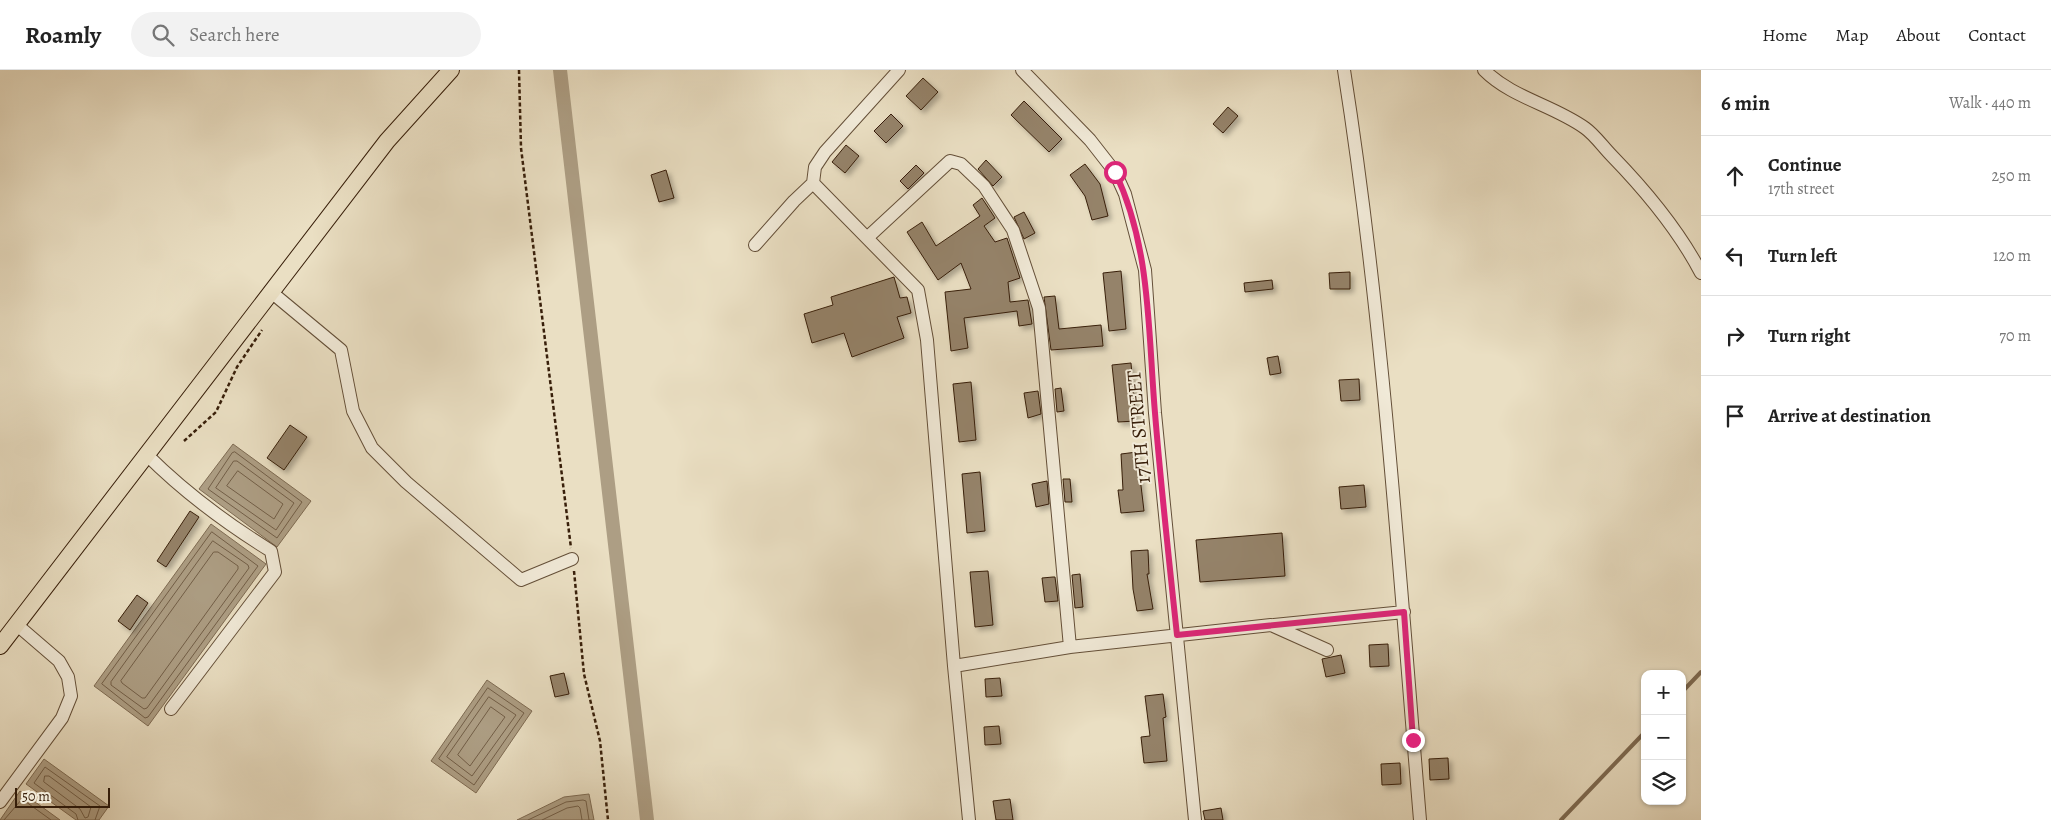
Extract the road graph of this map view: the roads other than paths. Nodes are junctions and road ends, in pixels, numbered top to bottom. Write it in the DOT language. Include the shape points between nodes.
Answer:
graph roads {
  1 [pos="451,70"];
  2 [pos="900,70"];
  3 [pos="1022,70"];
  4 [pos="1344,70"];
  5 [pos="1484,70"];
  6 [pos="813,183"];
  7 [pos="868,237"];
  8 [pos="755,245"];
  9 [pos="1701,273"];
  10 [pos="270,291"];
  11 [pos="146,454"];
  12 [pos="572,559"];
  13 [pos="1404,612"];
  14 [pos="16,624"];
  15 [pos="1271,625"];
  16 [pos="1177,635"];
  17 [pos="0,646"];
  18 [pos="1070,647"];
  19 [pos="1327,650"];
  20 [pos="954,666"];
  21 [pos="171,709"];
  22 [pos="0,802"];
  23 [pos="969,820"];
  24 [pos="1195,820"];
  25 [pos="1420,820"];
  1 -- 10 [label="main road" via="387,141"];
  2 -- 6 [label="street" via="825,152 815,167"];
  3 -- 16 [label="street, 17TH STREET" via="1090,140 1115,172 1129,209 1144,270"];
  4 -- 13 [label="street" via="1386,414"];
  5 -- 9 [label="street" via="1500,85 1549,106 1586,129 1665,217"];
  6 -- 7 [label="street"];
  6 -- 8 [label="street"];
  7 -- 18 [label="street" via="950,161 961,164 984,186 1013,230 1039,308"];
  7 -- 20 [label="street" via="918,290 927,340"];
  10 -- 11 [label="main road"];
  10 -- 12 [label="street" via="341,350 353,412 372,448 406,482 521,580"];
  11 -- 14 [label="main road"];
  11 -- 21 [label="street" via="212,513 271,551 275,572"];
  13 -- 15 [label="street"];
  13 -- 25 [label="street"];
  14 -- 17 [label="main road"];
  14 -- 22 [label="street" via="59,661 68,677 71,696 62,718"];
  15 -- 16 [label="street"];
  15 -- 19 [label="street"];
  16 -- 18 [label="street"];
  16 -- 24 [label="street, 17TH STREET"];
  18 -- 20 [label="street"];
  20 -- 23 [label="street"];
}
